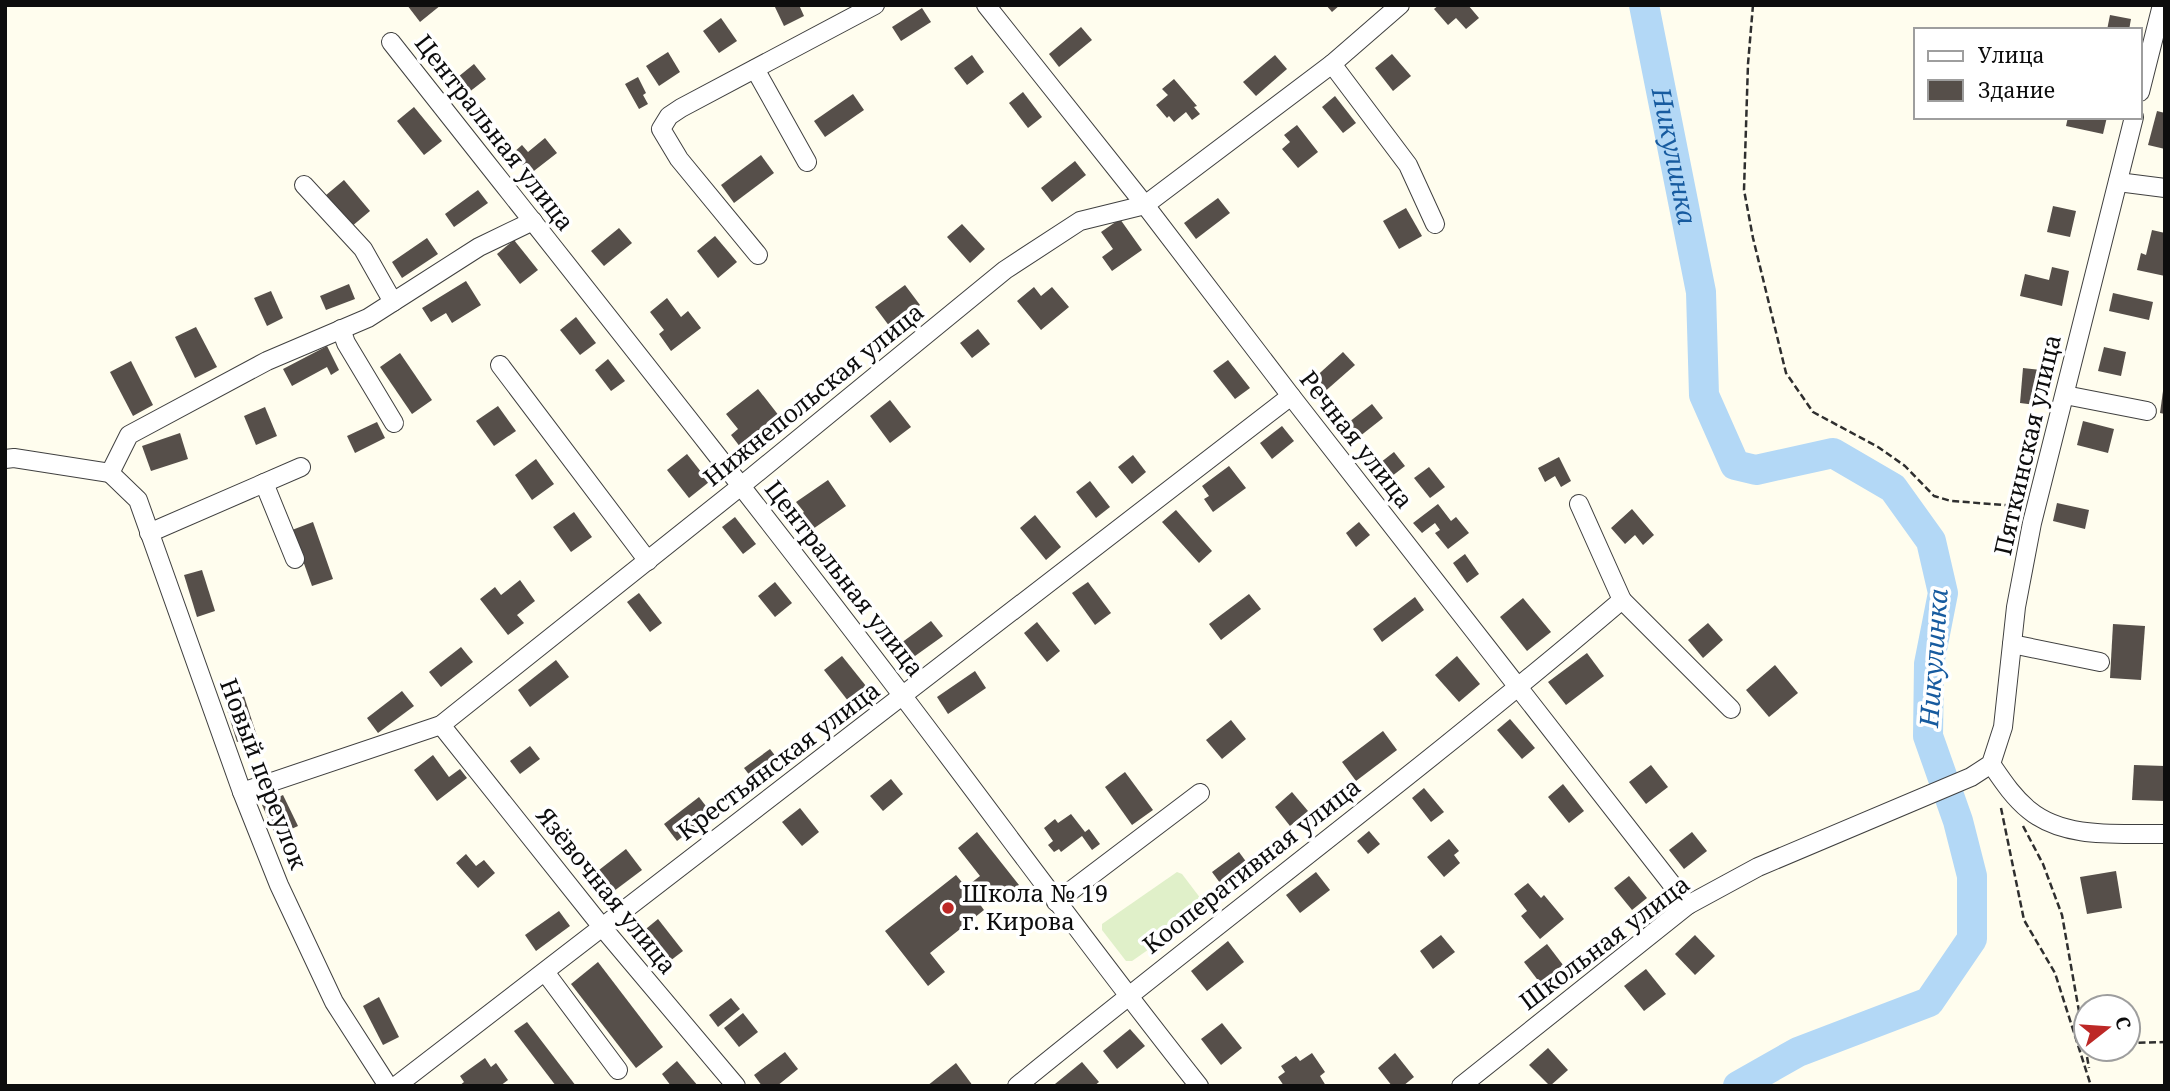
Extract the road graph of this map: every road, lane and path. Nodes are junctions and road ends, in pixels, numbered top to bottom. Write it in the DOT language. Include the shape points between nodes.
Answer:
graph roads {
  1 [pos="875,5"];
  2 [pos="986,5"];
  3 [pos="1400,5"];
  4 [pos="1753,5"];
  5 [pos="2162,5"];
  6 [pos="391,42"];
  7 [pos="1332,64"];
  8 [pos="755,69"];
  9 [pos="2142,84"];
  10 [pos="2134,119"];
  11 [pos="807,162"];
  12 [pos="2118,182"];
  13 [pos="304,185"];
  14 [pos="2165,188"];
  15 [pos="1145,205"];
  16 [pos="533,221"];
  17 [pos="1435,224"];
  18 [pos="758,256"];
  19 [pos="393,302"];
  20 [pos="341,329"];
  21 [pos="500,365"];
  22 [pos="2064,395"];
  23 [pos="1291,396"];
  24 [pos="2147,411"];
  25 [pos="394,423"];
  26 [pos="5,459"];
  27 [pos="301,467"];
  28 [pos="110,473"];
  29 [pos="264,483"];
  30 [pos="741,486"];
  31 [pos="1579,503"];
  32 [pos="2036,507"];
  33 [pos="149,533"];
  34 [pos="295,559"];
  35 [pos="648,561"];
  36 [pos="1622,600"];
  37 [pos="2012,644"];
  38 [pos="2100,662"];
  39 [pos="1519,688"];
  40 [pos="903,696"];
  41 [pos="1731,709"];
  42 [pos="441,725"];
  43 [pos="1990,764"];
  44 [pos="242,792"];
  45 [pos="1200,793"];
  46 [pos="1999,800"];
  47 [pos="2023,804"];
  48 [pos="2165,834"];
  49 [pos="1056,902"];
  50 [pos="1688,905"];
  51 [pos="603,927"];
  52 [pos="545,972"];
  53 [pos="2075,993"];
  54 [pos="1127,996"];
  55 [pos="2072,1017"];
  56 [pos="2165,1042"];
  57 [pos="2142,1043"];
  58 [pos="2088,1063"];
  59 [pos="618,1070"];
  60 [pos="388,1086"];
  61 [pos="396,1086"];
  62 [pos="736,1086"];
  63 [pos="1017,1086"];
  64 [pos="1199,1086"];
  65 [pos="1461,1086"];
  66 [pos="2091,1086"];
  1 -- 8 [label="street"];
  2 -- 15 [label="street, Речная улица"];
  3 -- 7 [label="street, Нижнепольская улица"];
  4 -- 32 [label="path" via="1744,190 1786,373 1813,412 1878,447 1934,496"];
  5 -- 9 [label="street"];
  6 -- 16 [label="street, Центральная улица"];
  7 -- 15 [label="street, Нижнепольская улица"];
  7 -- 17 [label="street" via="1408,165"];
  8 -- 11 [label="street"];
  8 -- 18 [label="street" via="681,108 661,129 679,159"];
  10 -- 12 [label="street, Пяткинская улица"];
  12 -- 14 [label="street"];
  12 -- 22 [label="street, Пяткинская улица"];
  13 -- 19 [label="street" via="363,249"];
  15 -- 23 [label="street, Речная улица"];
  15 -- 30 [label="street, Нижнепольская улица" via="1080,220 1005,270"];
  16 -- 19 [label="street" via="480,247"];
  16 -- 30 [label="street, Центральная улица"];
  19 -- 20 [label="street"];
  20 -- 25 [label="street"];
  20 -- 28 [label="street" via="267,361 129,435"];
  21 -- 35 [label="street"];
  22 -- 24 [label="street"];
  22 -- 32 [label="street, Пяткинская улица"];
  23 -- 39 [label="street, Речная улица"];
  23 -- 40 [label="street, Крестьянская улица"];
  26 -- 28 [label="street"];
  27 -- 29 [label="street"];
  28 -- 33 [label="street, Новый переулок" via="138,500"];
  29 -- 33 [label="street"];
  29 -- 34 [label="street"];
  30 -- 35 [label="street, Нижнепольская улица"];
  30 -- 40 [label="street, Центральная улица"];
  31 -- 36 [label="street"];
  32 -- 37 [label="street, Пяткинская улица"];
  33 -- 44 [label="street, Новый переулок"];
  35 -- 42 [label="street, Нижнепольская улица"];
  36 -- 39 [label="street, Кооперативная улица"];
  36 -- 41 [label="street"];
  37 -- 38 [label="street"];
  37 -- 43 [label="street, Пяткинская улица" via="2003,727"];
  39 -- 50 [label="street, Речная улица"];
  39 -- 54 [label="street, Кооперативная улица"];
  40 -- 49 [label="street, Центральная улица"];
  40 -- 51 [label="street, Крестьянская улица"];
  42 -- 44 [label="street, Нижнепольская улица"];
  42 -- 51 [label="street, Язёвочная улица"];
  43 -- 47 [label="street"];
  43 -- 50 [label="street, Школьная улица" via="1971,777 1758,867"];
  44 -- 60 [label="street, Новый переулок" via="279,886 334,1002"];
  45 -- 49 [label="street"];
  46 -- 55 [label="path" via="2024,920 2055,973"];
  47 -- 48 [label="street" via="2051,823 2081,832"];
  47 -- 53 [label="path" via="2019,818 2062,915"];
  49 -- 54 [label="street, Центральная улица"];
  50 -- 65 [label="street, Школьная улица"];
  51 -- 52 [label="street, Крестьянская улица"];
  51 -- 62 [label="street, Язёвочная улица"];
  52 -- 59 [label="street"];
  52 -- 61 [label="street, Крестьянская улица"];
  54 -- 63 [label="street, Кооперативная улица"];
  54 -- 64 [label="street, Центральная улица"];
  56 -- 57 [label="path"];
  58 -- 66 [label="path"];
}
